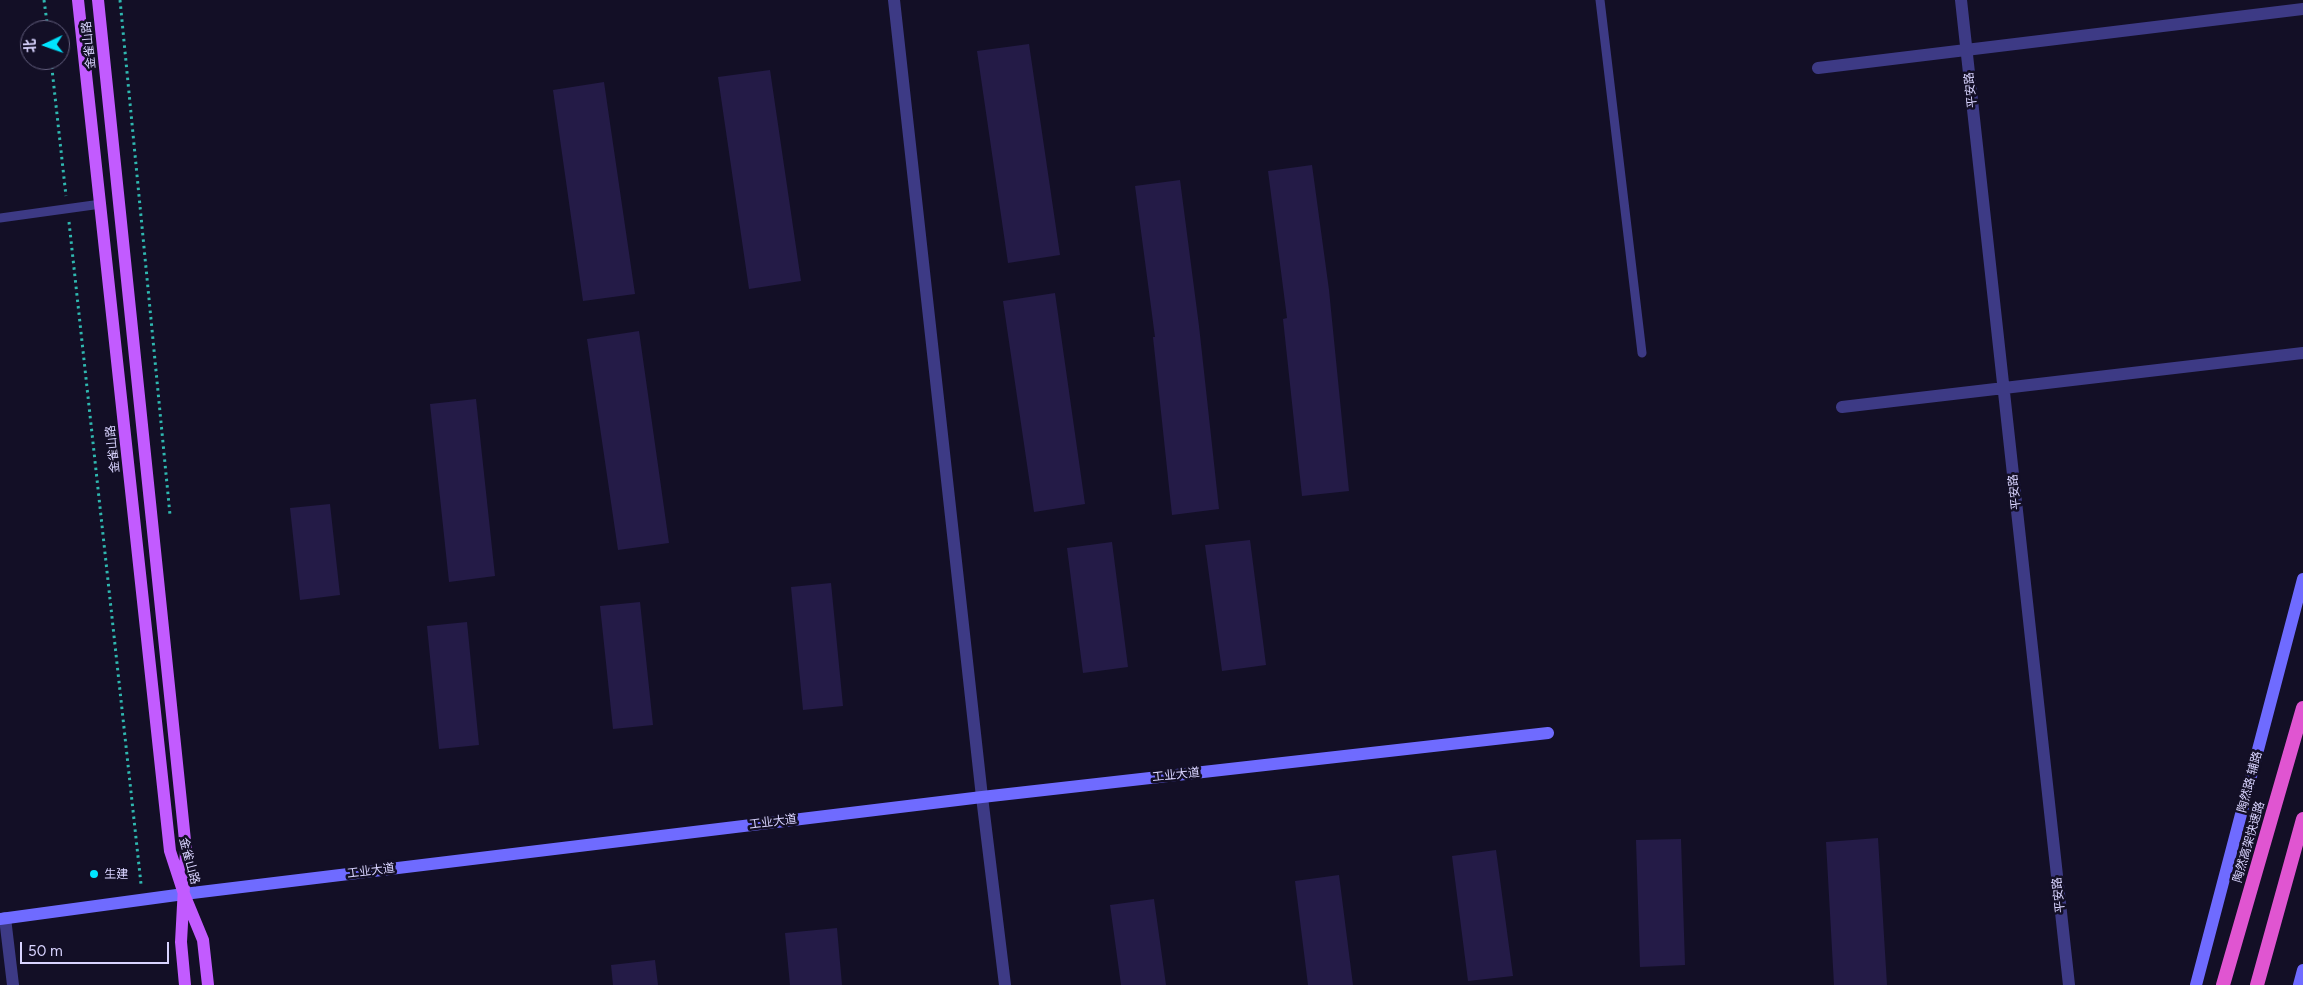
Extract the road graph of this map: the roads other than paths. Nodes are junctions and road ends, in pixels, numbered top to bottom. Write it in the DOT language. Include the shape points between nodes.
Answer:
graph roads {
  1 [pos="78,0"];
  2 [pos="98,0"];
  3 [pos="894,0"];
  4 [pos="1600,0"];
  5 [pos="1961,0"];
  6 [pos="2303,9"];
  7 [pos="1966,50"];
  8 [pos="1818,68"];
  9 [pos="100,204"];
  10 [pos="0,218"];
  11 [pos="1642,353"];
  12 [pos="2303,353"];
  13 [pos="2003,387"];
  14 [pos="1842,407"];
  15 [pos="2303,579"];
  16 [pos="2303,708"];
  17 [pos="1548,733"];
  18 [pos="982,797"];
  19 [pos="2303,820"];
  20 [pos="184,894"];
  21 [pos="2,918"];
  22 [pos="2303,970"];
  23 [pos="13,985"];
  24 [pos="185,985"];
  25 [pos="208,985"];
  26 [pos="1005,985"];
  27 [pos="2069,985"];
  28 [pos="2196,985"];
  29 [pos="2223,985"];
  30 [pos="2257,985"];
  31 [pos="2299,985"];
  1 -- 9 [label="main road, 金雀山路"];
  2 -- 20 [label="main road, 金雀山路" via="186,850"];
  3 -- 18 [label="street"];
  4 -- 11 [label="lane"];
  5 -- 7 [label="street, 平安路"];
  6 -- 7 [label="street"];
  7 -- 8 [label="street"];
  7 -- 13 [label="street, 平安路"];
  9 -- 10 [label="lane"];
  9 -- 20 [label="main road, 金雀山路" via="170,851"];
  12 -- 13 [label="street"];
  13 -- 14 [label="street"];
  13 -- 27 [label="street, 平安路"];
  15 -- 28 [label="main road, 陶然路 辅路"];
  16 -- 29 [label="highway, 陶然高架快速路"];
  17 -- 18 [label="main road, 工业大道"];
  18 -- 20 [label="main road, 工业大道"];
  18 -- 26 [label="street"];
  19 -- 30 [label="highway"];
  20 -- 21 [label="main road, 工业大道"];
  20 -- 24 [label="main road, 金雀山路" via="180,942"];
  20 -- 25 [label="main road, 金雀山路" via="203,940"];
  21 -- 23 [label="street"];
  22 -- 31 [label="main road"];
}
